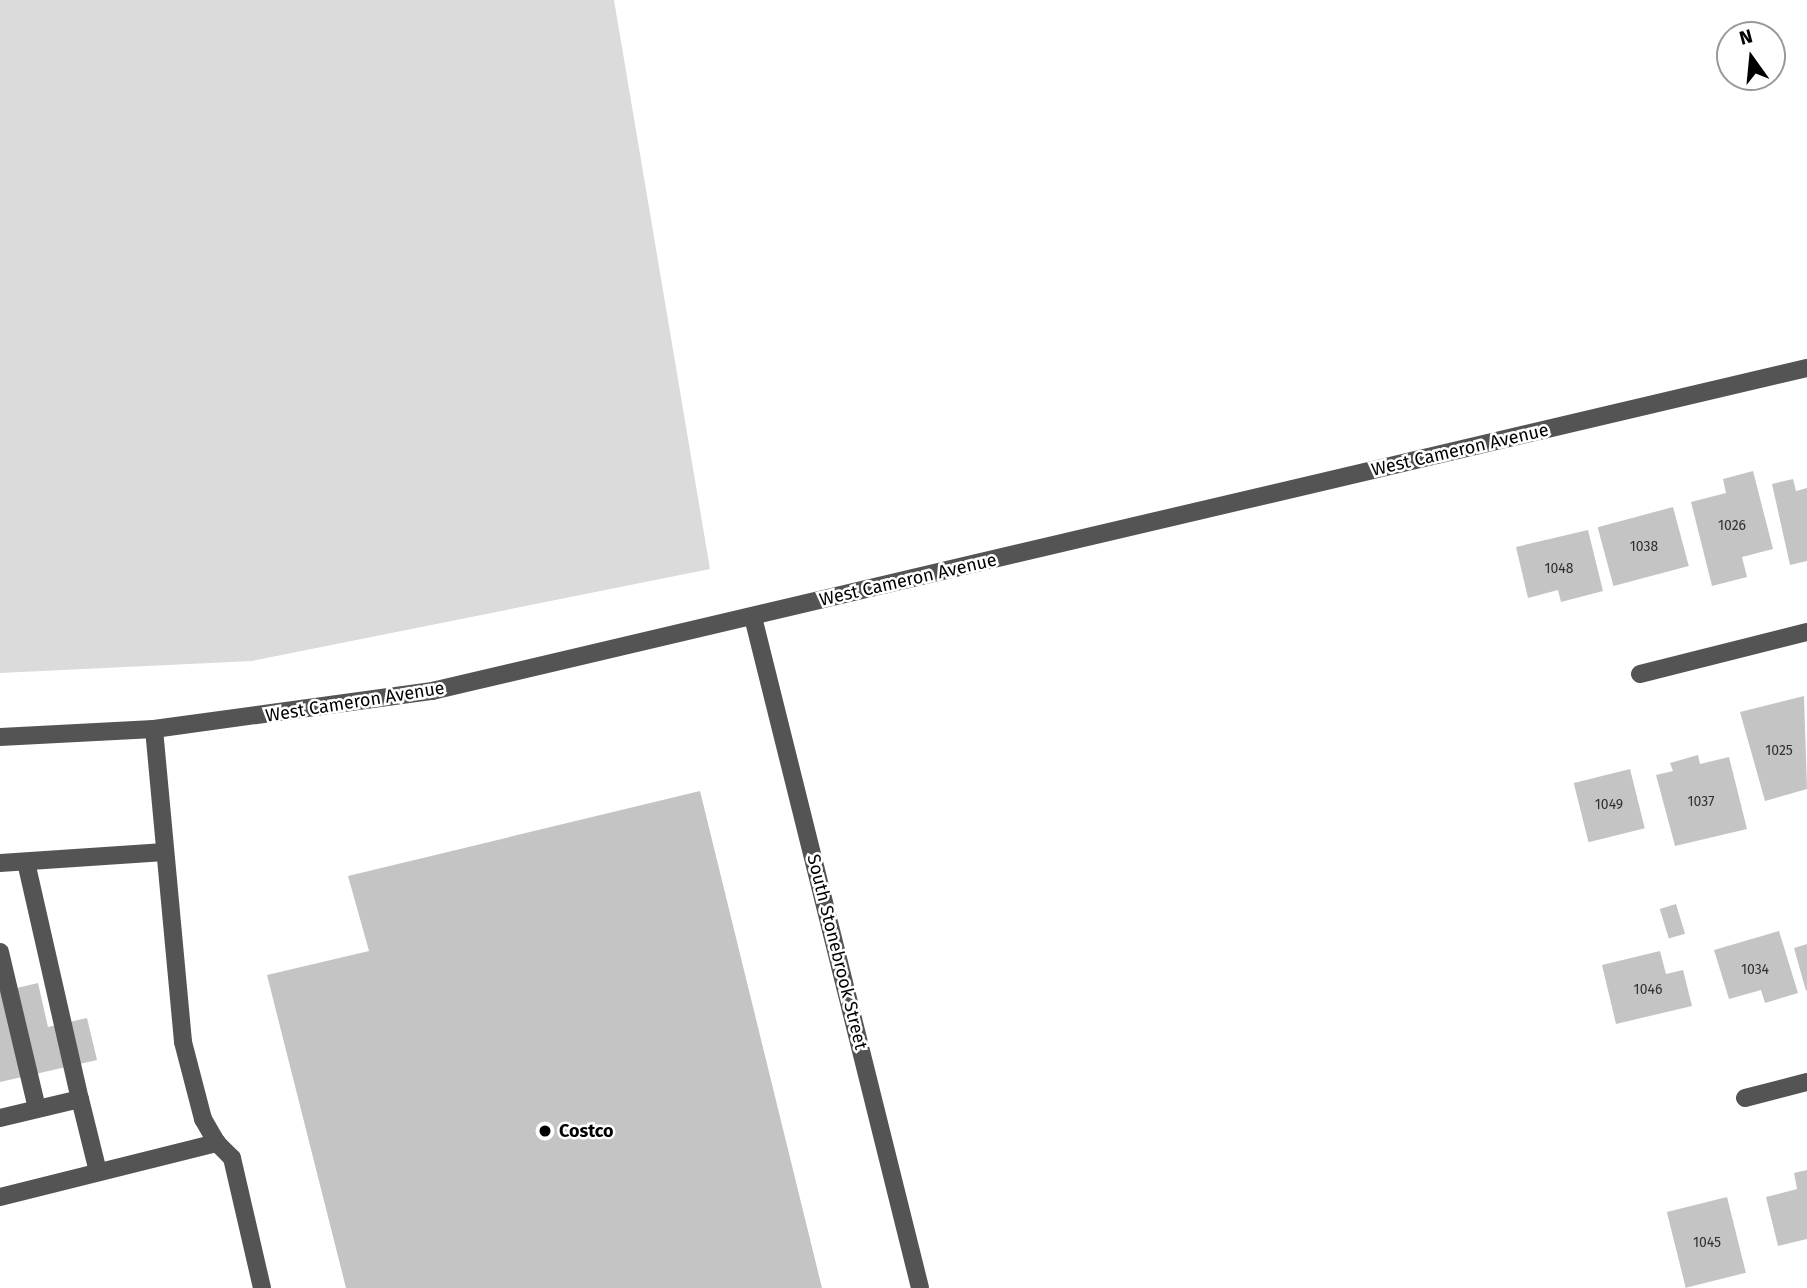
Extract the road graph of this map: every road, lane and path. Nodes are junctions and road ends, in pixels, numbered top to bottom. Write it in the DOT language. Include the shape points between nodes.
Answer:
graph roads {
  1 [pos="1807,368"];
  2 [pos="754,617"];
  3 [pos="1807,632"];
  4 [pos="1640,674"];
  5 [pos="155,729"];
  6 [pos="0,737"];
  7 [pos="164,852"];
  8 [pos="26,862"];
  9 [pos="0,863"];
  10 [pos="0,952"];
  11 [pos="1807,1082"];
  12 [pos="1745,1097"];
  13 [pos="80,1100"];
  14 [pos="37,1109"];
  15 [pos="0,1118"];
  16 [pos="216,1143"];
  17 [pos="98,1172"];
  18 [pos="0,1197"];
  19 [pos="262,1288"];
  20 [pos="920,1288"];
  1 -- 2 [label="street, West Cameron Avenue"];
  2 -- 5 [label="street, West Cameron Avenue" via="432,691"];
  2 -- 20 [label="street, South Stonebrook Street"];
  3 -- 4 [label="street"];
  5 -- 6 [label="street, West Cameron Avenue"];
  5 -- 7 [label="street"];
  7 -- 8 [label="street"];
  7 -- 16 [label="street" via="183,1042 203,1119"];
  8 -- 9 [label="street"];
  8 -- 13 [label="street"];
  10 -- 14 [label="street"];
  11 -- 12 [label="street"];
  13 -- 14 [label="street"];
  13 -- 17 [label="street"];
  14 -- 15 [label="street"];
  16 -- 17 [label="street"];
  16 -- 19 [label="street" via="232,1158"];
  17 -- 18 [label="street"];
}
